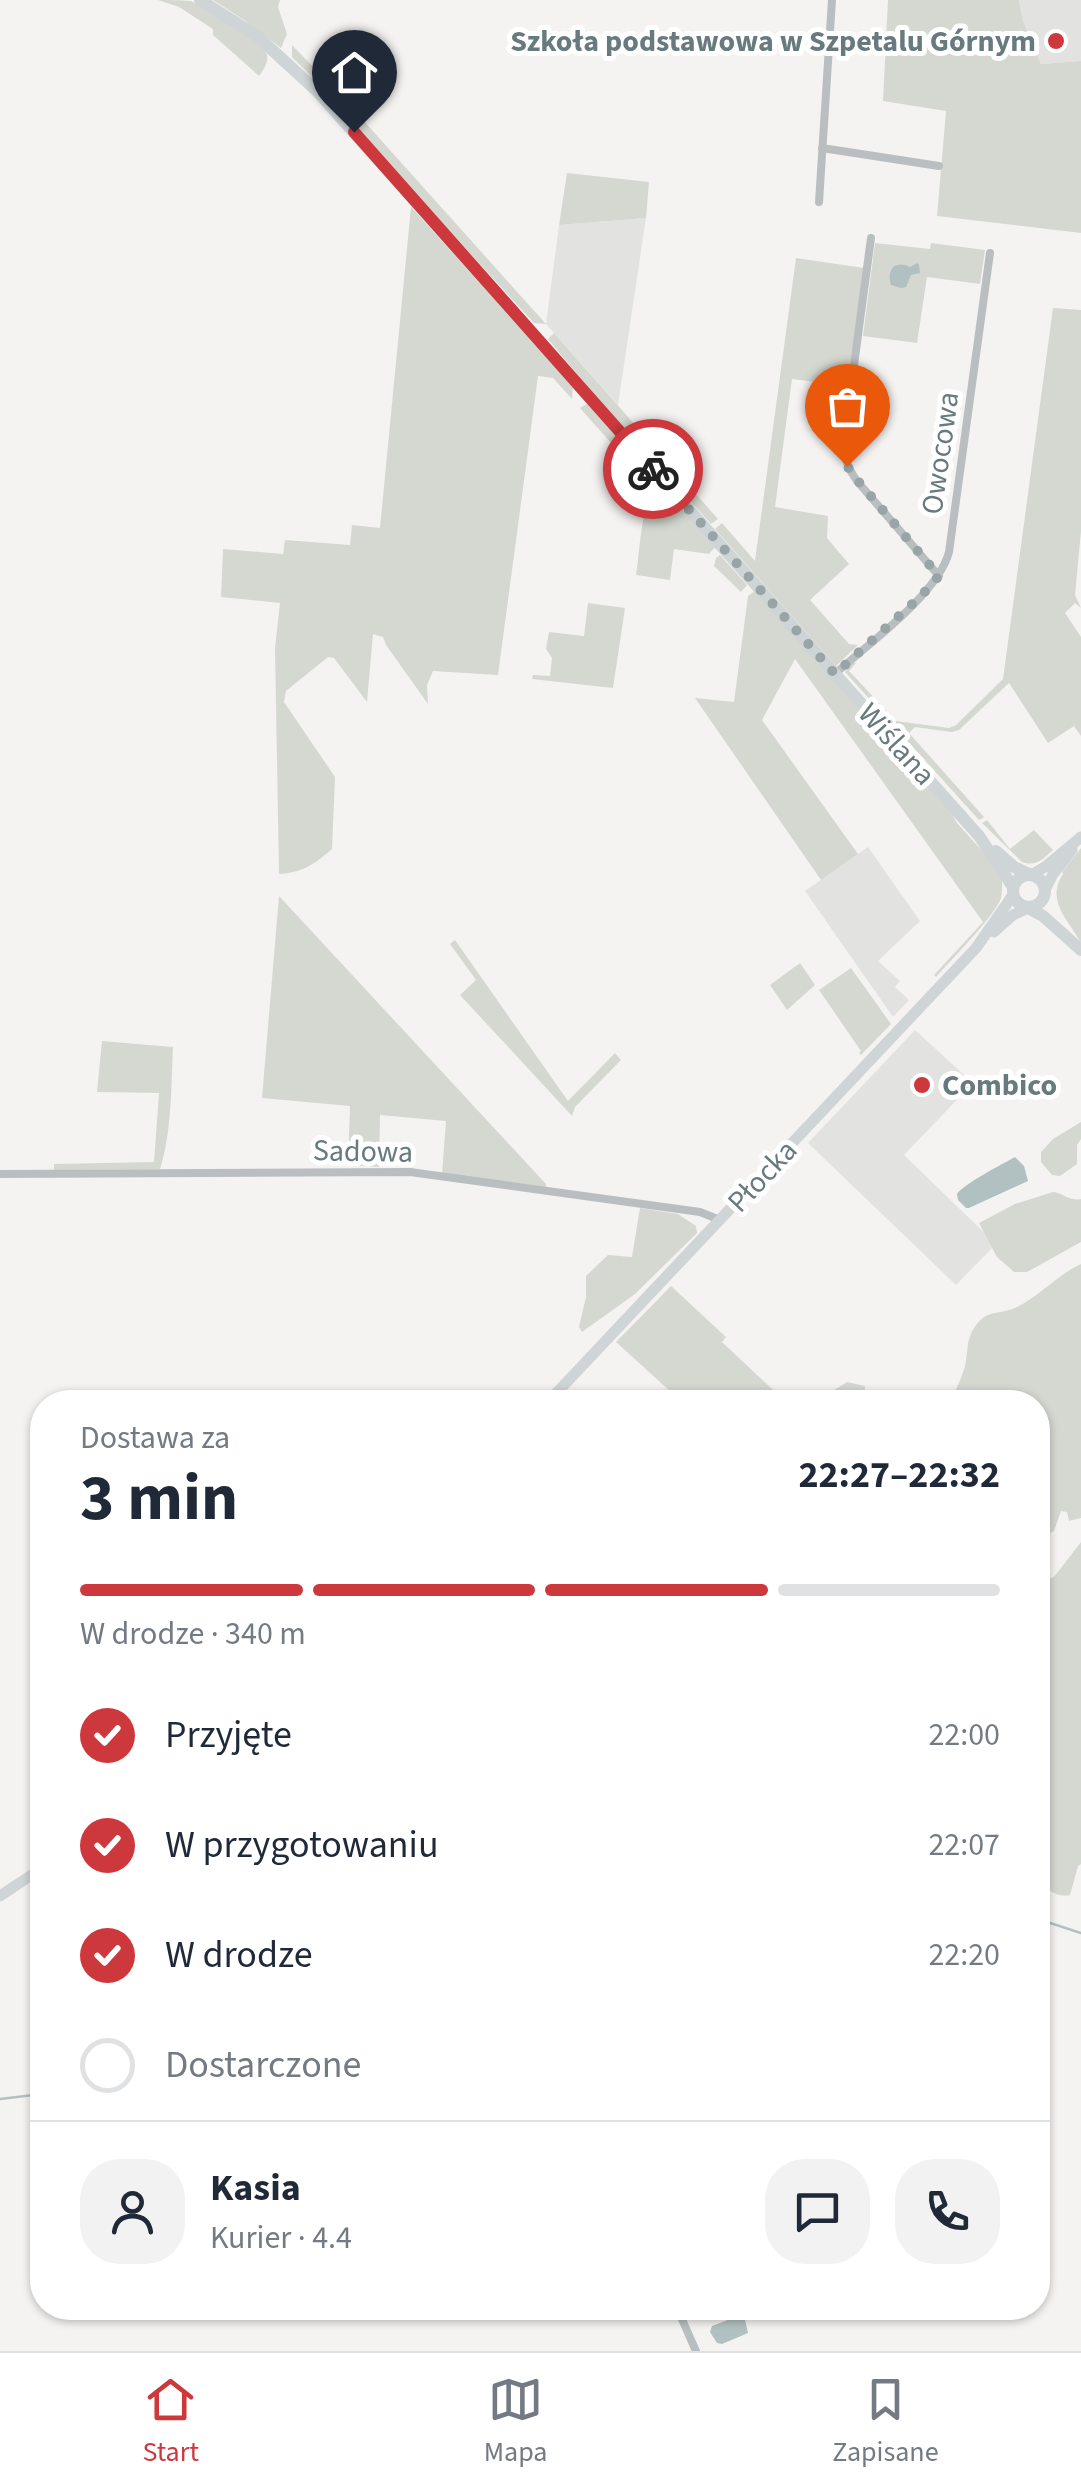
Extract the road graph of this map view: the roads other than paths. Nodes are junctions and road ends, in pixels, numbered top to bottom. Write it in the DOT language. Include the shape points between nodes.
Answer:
graph roads {
  1 [pos="200,0"];
  2 [pos="832,0"];
  3 [pos="822,148"];
  4 [pos="938,166"];
  5 [pos="818,202"];
  6 [pos="871,238"];
  7 [pos="990,253"];
  8 [pos="939,576"];
  9 [pos="835,674"];
  10 [pos="979,836"];
  11 [pos="1080,837"];
  12 [pos="1031,875"];
  13 [pos="1013,891"];
  14 [pos="1045,893"];
  15 [pos="1028,908"];
  16 [pos="1078,947"];
  17 [pos="976,948"];
  18 [pos="0,1174"];
  19 [pos="720,1220"];
  20 [pos="559,1390"];
  21 [pos="30,1876"];
  22 [pos="0,1896"];
  23 [pos="682,2320"];
  24 [pos="696,2351"];
  1 -- 9 [label="main road, Wiślana" via="257,36 317,91"];
  2 -- 3 [label="street"];
  3 -- 4 [label="street"];
  3 -- 5 [label="street"];
  6 -- 8 [label="street" via="844,456"];
  7 -- 8 [label="street, Owocowa" via="948,552"];
  8 -- 9 [label="street"];
  9 -- 10 [label="main road, Wiślana"];
  10 -- 12 [label="main road, Wiślana"];
  10 -- 13 [label="main road, Wiślana"];
  11 -- 12 [label="main road"];
  11 -- 14 [label="main road"];
  12 -- 13 [label="main road" via="1020,878"];
  12 -- 14 [label="main road"];
  13 -- 15 [label="main road"];
  13 -- 17 [label="main road, Płocka"];
  14 -- 15 [label="main road"];
  14 -- 16 [label="main road"];
  15 -- 16 [label="main road"];
  15 -- 17 [label="main road, Płocka"];
  17 -- 19 [label="main road, Płocka"];
  18 -- 19 [label="street, Sadowa" via="410,1172"];
  19 -- 20 [label="main road, Płocka"];
  21 -- 22 [label="main road"];
  23 -- 24 [label="street"];
}
